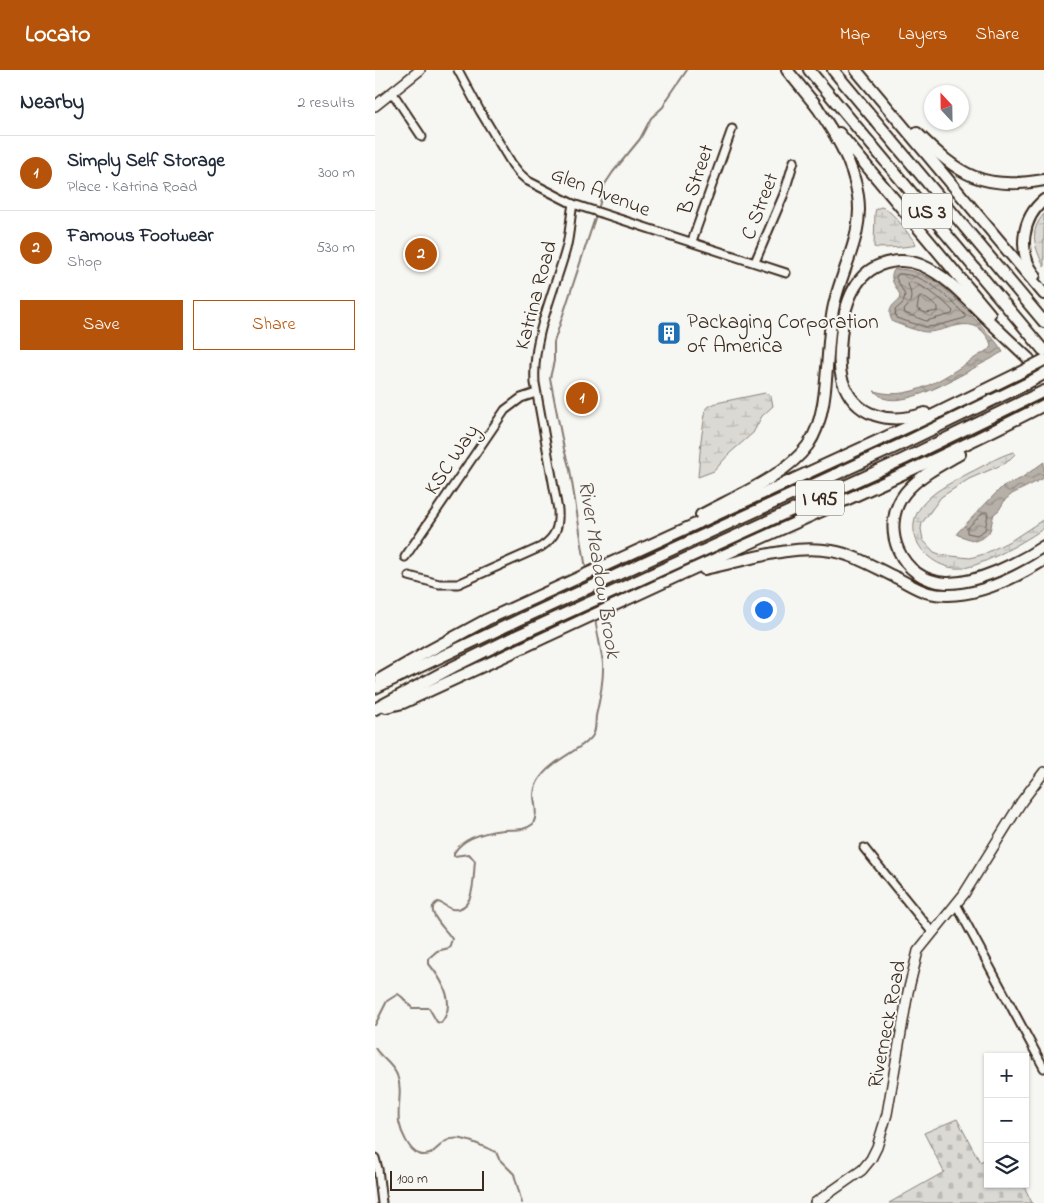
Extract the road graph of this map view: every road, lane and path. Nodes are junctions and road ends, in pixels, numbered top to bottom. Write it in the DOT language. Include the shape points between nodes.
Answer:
graph roads {
  1 [pos="421,70"];
  2 [pos="458,70"];
  3 [pos="787,70"];
  4 [pos="809,70"];
  5 [pos="833,70"];
  6 [pos="856,70"];
  7 [pos="868,84"];
  8 [pos="392,92"];
  9 [pos="813,101"];
  10 [pos="375,106"];
  11 [pos="732,129"];
  12 [pos="422,137"];
  13 [pos="794,161"];
  14 [pos="1044,180"];
  15 [pos="1044,200"];
  16 [pos="573,204"];
  17 [pos="692,242"];
  18 [pos="755,262"];
  19 [pos="787,273"];
  20 [pos="1044,292"];
  21 [pos="1044,322"];
  22 [pos="1044,351"];
  23 [pos="1029,359"];
  24 [pos="1044,360"];
  25 [pos="1044,376"];
  26 [pos="981,392"];
  27 [pos="536,393"];
  28 [pos="1040,393"];
  29 [pos="1044,405"];
  30 [pos="1044,546"];
  31 [pos="633,553"];
  32 [pos="405,557"];
  33 [pos="1044,560"];
  34 [pos="684,573"];
  35 [pos="409,576"];
  36 [pos="375,682"];
  37 [pos="375,688"];
  38 [pos="375,709"];
  39 [pos="1044,772"];
  40 [pos="864,848"];
  41 [pos="955,904"];
  42 [pos="932,932"];
  43 [pos="1044,1068"];
  44 [pos="375,1158"];
  45 [pos="382,1203"];
  46 [pos="815,1203"];
  1 -- 8 [label="main road"];
  2 -- 16 [label="street, Glen Avenue" via="518,172 528,181"];
  3 -- 9 [label="highway"];
  4 -- 22 [label="highway, US 3"];
  5 -- 21 [label="highway, US 3"];
  6 -- 7 [label="highway"];
  7 -- 14 [label="highway" via="940,156 960,170 1002,184"];
  7 -- 20 [label="highway"];
  8 -- 10 [label="main road"];
  8 -- 12 [label="street"];
  9 -- 23 [label="highway"];
  9 -- 31 [label="highway" via="848,159 860,210 855,242 834,306 817,426 803,451 781,471"];
  11 -- 17 [label="street, B Street"];
  13 -- 18 [label="street, C Street" via="784,194"];
  15 -- 20 [label="highway" via="1030,216 1024,240 1027,262"];
  16 -- 17 [label="street, Glen Avenue"];
  16 -- 27 [label="street, Katrina Road" via="566,250 536,353"];
  17 -- 18 [label="street, Glen Avenue"];
  18 -- 19 [label="street, Glen Avenue"];
  23 -- 25 [label="highway"];
  23 -- 26 [label="highway" via="952,285 930,270 914,263 893,262 875,268 861,278 846,306 839,351 842,379 859,405 881,417 902,419"];
  24 -- 26 [label="highway, bridge"];
  25 -- 37 [label="highway, I 495, bridge"];
  26 -- 31 [label="highway"];
  27 -- 32 [label="street, KSC Way" via="521,398 505,410"];
  27 -- 35 [label="street, Katrina Road" via="558,510 558,527 554,536 541,547 458,584 439,584"];
  28 -- 38 [label="highway, I 495" via="924,450 487,650"];
  29 -- 30 [label="highway" via="917,482 901,500 893,526 896,546 906,564 921,576 939,582 961,582 986,575"];
  29 -- 34 [label="highway" via="825,510"];
  31 -- 36 [label="highway" via="466,631"];
  33 -- 34 [label="highway" via="994,585 953,595 925,591 852,556 818,549 778,552"];
  34 -- 38 [label="highway" via="403,703"];
  39 -- 41 [label="main road, Riverneck Road"];
  40 -- 42 [label="street"];
  41 -- 42 [label="main road, Riverneck Road"];
  41 -- 43 [label="street"];
  42 -- 46 [label="main road, Riverneck Road" via="918,951 887,1114 877,1146 862,1170"];
  44 -- 45 [label="street"];
}
